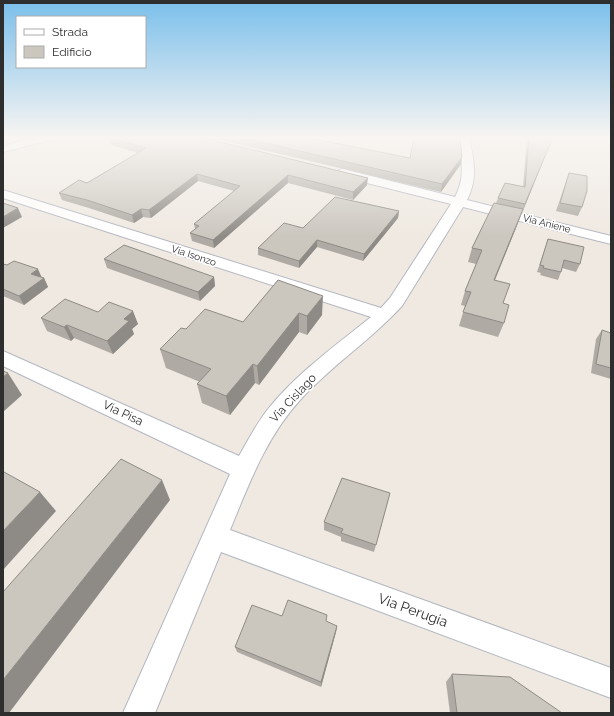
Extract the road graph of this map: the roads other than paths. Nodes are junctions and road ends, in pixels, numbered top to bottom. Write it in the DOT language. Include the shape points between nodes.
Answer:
graph roads {
  1 [pos="332,170"];
  2 [pos="469,170"];
  3 [pos="3,194"];
  4 [pos="460,201"];
  5 [pos="611,240"];
  6 [pos="384,315"];
  7 [pos="3,358"];
  8 [pos="244,469"];
  9 [pos="214,537"];
  10 [pos="611,683"];
  11 [pos="139,713"];
  1 -- 4 [label="street, Via Aniene"];
  2 -- 4 [label="street, Via Cislago" via="468,186"];
  3 -- 6 [label="street, Via Isonzo"];
  4 -- 5 [label="street, Via Aniene"];
  4 -- 6 [label="street, Via Cislago" via="396,302"];
  6 -- 8 [label="street, Via Cislago" via="291,396 267,426"];
  7 -- 8 [label="street, Via Pisa"];
  8 -- 9 [label="street, Via Cislago"];
  9 -- 10 [label="street, Via Perugia"];
  9 -- 11 [label="street, Via Cislago"];
}
